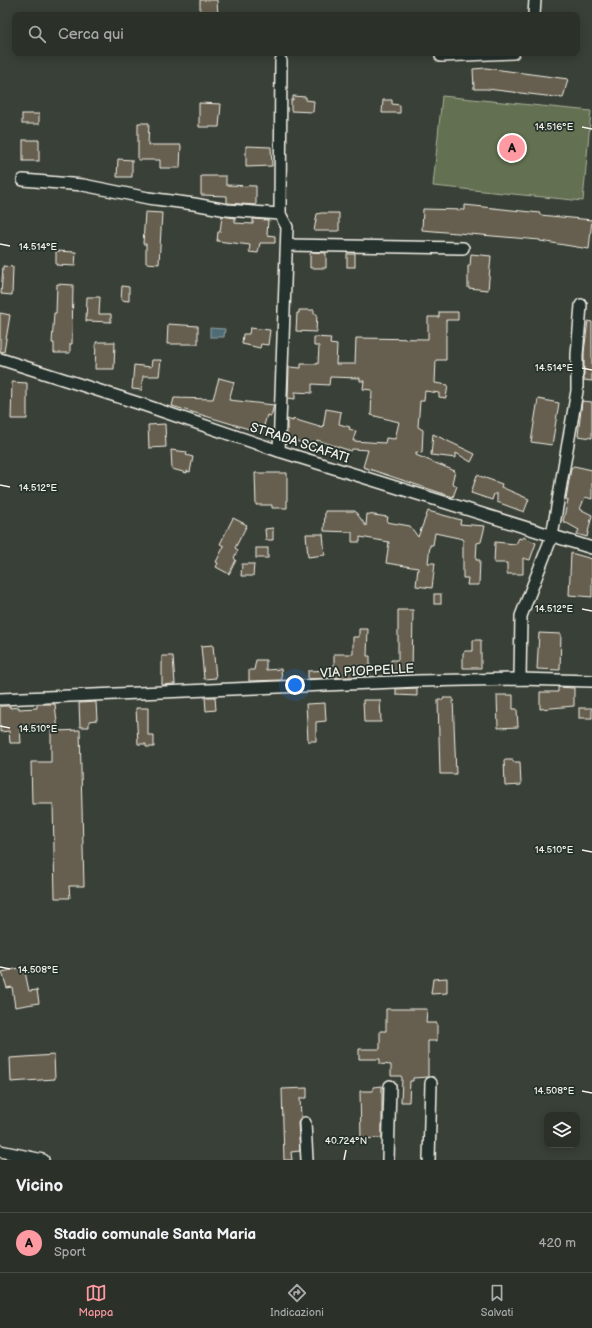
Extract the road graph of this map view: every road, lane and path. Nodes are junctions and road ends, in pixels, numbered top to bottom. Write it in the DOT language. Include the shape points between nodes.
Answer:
graph roads {
  1 [pos="535,0"];
  2 [pos="534,12"];
  3 [pos="281,61"];
  4 [pos="23,180"];
  5 [pos="280,214"];
  6 [pos="287,245"];
  7 [pos="463,248"];
  8 [pos="581,305"];
  9 [pos="0,359"];
  10 [pos="279,451"];
  11 [pos="552,536"];
  12 [pos="592,548"];
  13 [pos="520,679"];
  14 [pos="592,681"];
  15 [pos="0,699"];
  16 [pos="431,1082"];
  17 [pos="390,1086"];
  18 [pos="305,1123"];
  19 [pos="0,1151"];
  20 [pos="43,1160"];
  21 [pos="307,1160"];
  22 [pos="388,1160"];
  23 [pos="429,1160"];
  1 -- 2 [label="street"];
  3 -- 5 [label="street"];
  4 -- 5 [label="street" via="83,185 227,210"];
  5 -- 6 [label="street" via="287,227"];
  6 -- 7 [label="street"];
  6 -- 10 [label="street"];
  8 -- 11 [label="street" via="577,391"];
  9 -- 10 [label="street, STRADA SCAFATI"];
  10 -- 11 [label="street, STRADA SCAFATI"];
  11 -- 12 [label="street, STRADA SCAFATI"];
  11 -- 13 [label="street" via="521,616"];
  13 -- 14 [label="street, VIA PIOPPELLE"];
  13 -- 15 [label="street, VIA PIOPPELLE"];
  16 -- 23 [label="street"];
  17 -- 22 [label="street"];
  18 -- 21 [label="street"];
  19 -- 20 [label="street"];
}
